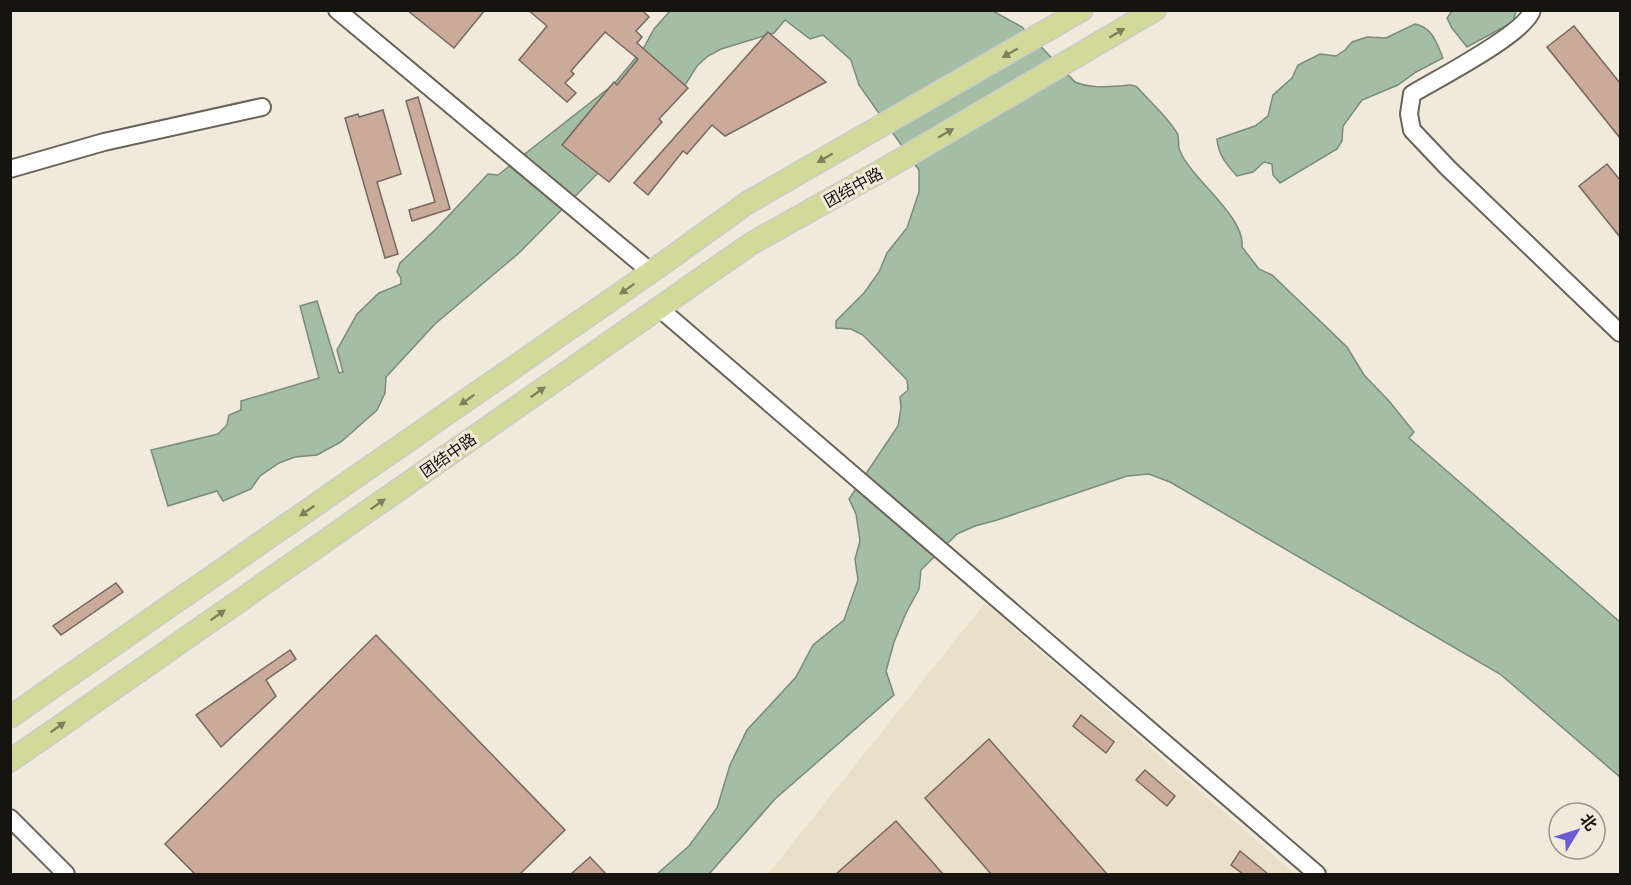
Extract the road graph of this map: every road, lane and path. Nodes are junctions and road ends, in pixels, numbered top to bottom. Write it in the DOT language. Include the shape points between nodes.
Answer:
graph roads {
  1 [pos="337,10"];
  2 [pos="1082,10"];
  3 [pos="1155,10"];
  4 [pos="1532,10"];
  5 [pos="262,107"];
  6 [pos="10,169"];
  7 [pos="651,272"];
  8 [pos="659,308"];
  9 [pos="1620,333"];
  10 [pos="10,717"];
  11 [pos="10,761"];
  12 [pos="10,818"];
  13 [pos="66,874"];
  14 [pos="1317,874"];
  1 -- 7 [label="street"];
  2 -- 7 [label="main road, one-way" via="747,203"];
  8 -- 3 [label="main road, 团结中路, one-way" via="752,243"];
  4 -- 9 [label="street" via="1531,18 1514,33 1412,94 1412,130"];
  5 -- 6 [label="street" via="104,142"];
  7 -- 10 [label="main road, one-way"];
  11 -- 8 [label="main road, 团结中路, one-way"];
  8 -- 14 [label="street"];
  12 -- 13 [label="street"];
}
